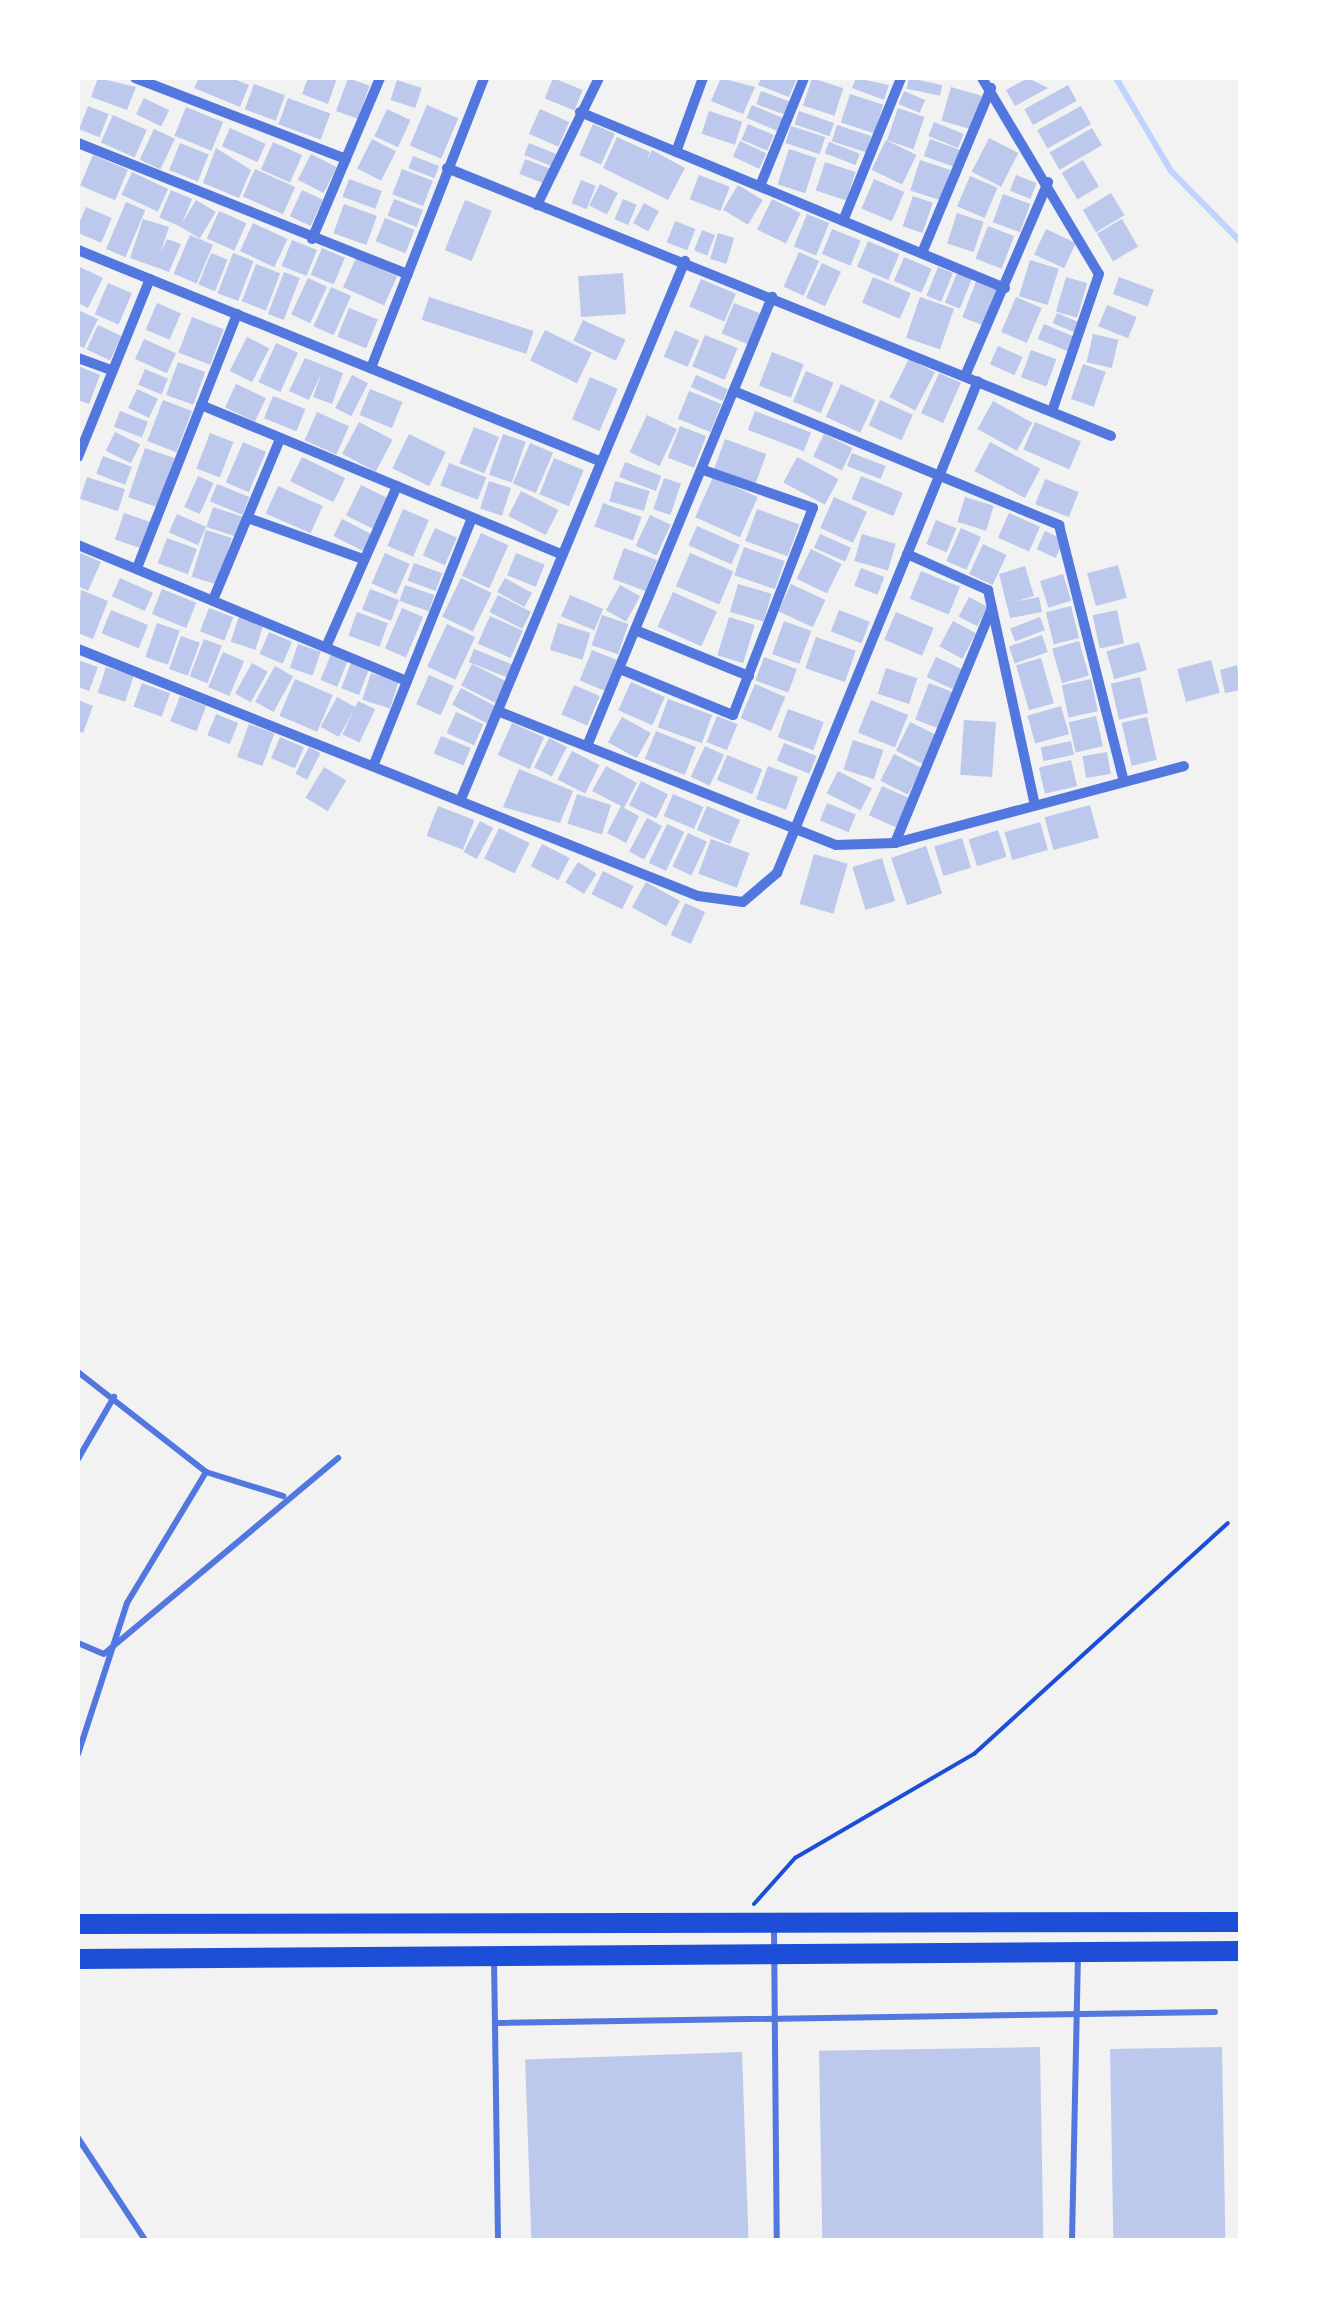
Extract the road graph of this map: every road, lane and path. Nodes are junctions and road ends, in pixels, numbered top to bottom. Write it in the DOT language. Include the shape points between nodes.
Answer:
graph roads {
  1 [pos="135,78"];
  2 [pos="484,78"];
  3 [pos="599,78"];
  4 [pos="704,78"];
  5 [pos="804,78"];
  6 [pos="901,78"];
  7 [pos="982,78"];
  8 [pos="376,79"];
  9 [pos="991,88"];
  10 [pos="580,112"];
  11 [pos="78,143"];
  12 [pos="676,152"];
  13 [pos="346,159"];
  14 [pos="447,168"];
  15 [pos="1048,182"];
  16 [pos="760,186"];
  17 [pos="537,205"];
  18 [pos="842,220"];
  19 [pos="312,239"];
  20 [pos="78,250"];
  21 [pos="922,254"];
  22 [pos="685,261"];
  23 [pos="408,274"];
  24 [pos="150,279"];
  25 [pos="1005,288"];
  26 [pos="772,297"];
  27 [pos="237,314"];
  28 [pos="78,358"];
  29 [pos="371,368"];
  30 [pos="113,371"];
  31 [pos="964,376"];
  32 [pos="978,381"];
  33 [pos="734,391"];
  34 [pos="201,406"];
  35 [pos="1052,411"];
  36 [pos="1111,436"];
  37 [pos="280,438"];
  38 [pos="78,457"];
  39 [pos="597,460"];
  40 [pos="703,470"];
  41 [pos="939,476"];
  42 [pos="397,486"];
  43 [pos="248,518"];
  44 [pos="472,518"];
  45 [pos="78,545"];
  46 [pos="560,554"];
  47 [pos="907,554"];
  48 [pos="363,560"];
  49 [pos="137,568"];
  50 [pos="213,600"];
  51 [pos="992,606"];
  52 [pos="635,630"];
  53 [pos="326,647"];
  54 [pos="78,649"];
  55 [pos="620,669"];
  56 [pos="750,676"];
  57 [pos="407,681"];
  58 [pos="500,712"];
  59 [pos="587,746"];
  60 [pos="374,764"];
  61 [pos="1184,766"];
  62 [pos="1124,782"];
  63 [pos="461,798"];
  64 [pos="1035,805"];
  65 [pos="792,835"];
  66 [pos="895,842"];
  67 [pos="78,1372"];
  68 [pos="114,1397"];
  69 [pos="338,1458"];
  70 [pos="78,1459"];
  71 [pos="206,1472"];
  72 [pos="284,1496"];
  73 [pos="1228,1523"];
  74 [pos="78,1643"];
  75 [pos="104,1654"];
  76 [pos="78,1754"];
  77 [pos="744,1921"];
  78 [pos="774,1922"];
  79 [pos="1240,1922"];
  80 [pos="78,1924"];
  81 [pos="1240,1951"];
  82 [pos="1078,1952"];
  83 [pos="775,1954"];
  84 [pos="494,1956"];
  85 [pos="78,1959"];
  86 [pos="1215,2012"];
  87 [pos="778,2017"];
  88 [pos="1076,2017"];
  89 [pos="495,2024"];
  90 [pos="78,2138"];
  91 [pos="145,2240"];
  92 [pos="498,2240"];
  93 [pos="777,2240"];
  94 [pos="1072,2240"];
  1 -- 13 [label="street"];
  2 -- 14 [label="street"];
  3 -- 10 [label="street"];
  4 -- 12 [label="street"];
  5 -- 16 [label="street"];
  6 -- 18 [label="street"];
  7 -- 9 [label="street"];
  8 -- 13 [label="street"];
  9 -- 15 [label="street"];
  9 -- 21 [label="street"];
  10 -- 12 [label="street"];
  10 -- 17 [label="street"];
  11 -- 19 [label="street"];
  12 -- 16 [label="street"];
  13 -- 19 [label="street"];
  14 -- 17 [label="street"];
  14 -- 23 [label="street"];
  15 -- 25 [label="street"];
  15 -- 35 [label="street" via="1099,282"];
  16 -- 18 [label="street"];
  17 -- 22 [label="street"];
  18 -- 21 [label="street"];
  19 -- 23 [label="street"];
  20 -- 24 [label="street"];
  21 -- 25 [label="street"];
  22 -- 26 [label="street"];
  22 -- 39 [label="street"];
  23 -- 29 [label="street"];
  24 -- 27 [label="street"];
  24 -- 30 [label="street"];
  25 -- 31 [label="street"];
  26 -- 31 [label="street"];
  26 -- 33 [label="street"];
  27 -- 29 [label="street"];
  27 -- 34 [label="street"];
  28 -- 30 [label="street"];
  29 -- 39 [label="street"];
  30 -- 38 [label="street"];
  31 -- 32 [label="street"];
  32 -- 35 [label="street"];
  32 -- 41 [label="street"];
  33 -- 40 [label="street"];
  33 -- 41 [label="street"];
  34 -- 37 [label="street"];
  34 -- 49 [label="street"];
  35 -- 36 [label="street"];
  37 -- 42 [label="street"];
  37 -- 43 [label="street"];
  39 -- 46 [label="street"];
  40 -- 52 [label="street"];
  40 -- 56 [label="street" via="812,508"];
  41 -- 47 [label="street"];
  41 -- 62 [label="street" via="1065,532"];
  42 -- 44 [label="street"];
  42 -- 48 [label="street"];
  43 -- 48 [label="street"];
  43 -- 50 [label="street"];
  44 -- 46 [label="street"];
  44 -- 57 [label="street"];
  45 -- 49 [label="street"];
  46 -- 58 [label="street"];
  47 -- 51 [label="street" via="988,590"];
  47 -- 65 [label="street"];
  48 -- 53 [label="street"];
  49 -- 50 [label="street"];
  50 -- 53 [label="street"];
  51 -- 64 [label="street"];
  51 -- 66 [label="street"];
  52 -- 55 [label="street"];
  52 -- 56 [label="street"];
  53 -- 57 [label="street"];
  54 -- 60 [label="street"];
  55 -- 56 [label="street" via="734,715"];
  55 -- 59 [label="street"];
  57 -- 60 [label="street"];
  58 -- 59 [label="street"];
  58 -- 63 [label="street"];
  59 -- 65 [label="street"];
  60 -- 63 [label="street"];
  61 -- 62 [label="street"];
  62 -- 64 [label="street"];
  63 -- 65 [label="street" via="725,901 761,893"];
  64 -- 66 [label="street"];
  65 -- 66 [label="street" via="836,845"];
  67 -- 68 [label="lane"];
  68 -- 70 [label="lane"];
  68 -- 71 [label="lane"];
  69 -- 72 [label="lane"];
  71 -- 72 [label="lane"];
  71 -- 75 [label="lane"];
  72 -- 75 [label="lane"];
  73 -- 77 [label="path" via="974,1754 778,1871"];
  74 -- 75 [label="lane"];
  75 -- 76 [label="lane"];
  77 -- 78 [label="highway"];
  77 -- 80 [label="highway"];
  78 -- 79 [label="highway"];
  78 -- 83 [label="lane"];
  81 -- 82 [label="highway"];
  82 -- 83 [label="highway"];
  82 -- 88 [label="lane"];
  83 -- 84 [label="highway"];
  83 -- 87 [label="lane"];
  84 -- 85 [label="highway"];
  84 -- 89 [label="lane"];
  86 -- 88 [label="lane"];
  87 -- 88 [label="lane"];
  87 -- 89 [label="lane"];
  87 -- 93 [label="lane"];
  88 -- 94 [label="lane"];
  89 -- 92 [label="lane"];
  90 -- 91 [label="lane"];
}
